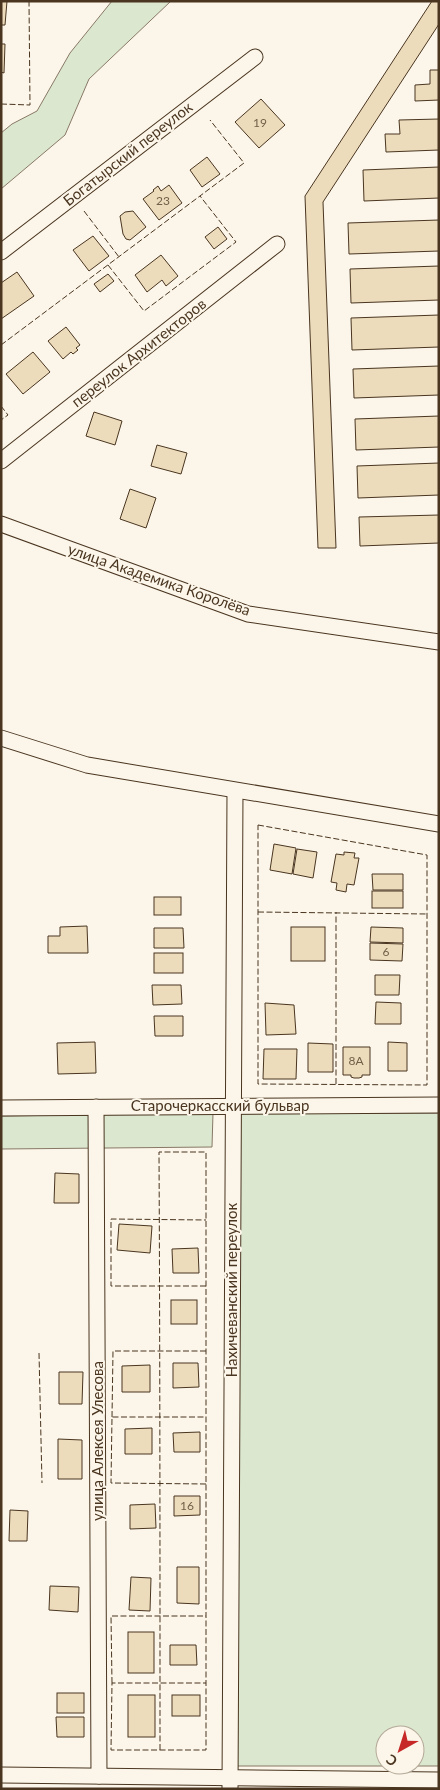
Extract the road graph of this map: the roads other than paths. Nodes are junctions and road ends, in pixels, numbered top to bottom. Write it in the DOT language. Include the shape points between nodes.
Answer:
graph roads {
  1 [pos="255,56"];
  2 [pos="278,244"];
  3 [pos="1,252"];
  4 [pos="1,461"];
  5 [pos="1,524"];
  6 [pos="439,642"];
  7 [pos="1,738"];
  8 [pos="235,791"];
  9 [pos="439,824"];
  10 [pos="439,1105"];
  11 [pos="233,1106"];
  12 [pos="96,1107"];
  13 [pos="1,1108"];
  14 [pos="1,1775"];
  15 [pos="99,1776"];
  16 [pos="439,1780"];
  17 [pos="230,1784"];
  1 -- 3 [label="street, Богатырский переулок"];
  2 -- 4 [label="street, переулок Архитекторов"];
  5 -- 6 [label="street, улица Академика Королёва" via="248,614"];
  7 -- 8 [label="street" via="87,765"];
  8 -- 9 [label="street"];
  8 -- 11 [label="street, Нахичеванский переулок"];
  10 -- 11 [label="street, Старочеркасский бульвар"];
  11 -- 12 [label="street, Старочеркасский бульвар"];
  11 -- 17 [label="street, Нахичеванский переулок"];
  12 -- 13 [label="street, Старочеркасский бульвар"];
  12 -- 15 [label="street, улица Алексея Улесова"];
  14 -- 15 [label="street"];
  15 -- 17 [label="street"];
  16 -- 17 [label="street"];
}
